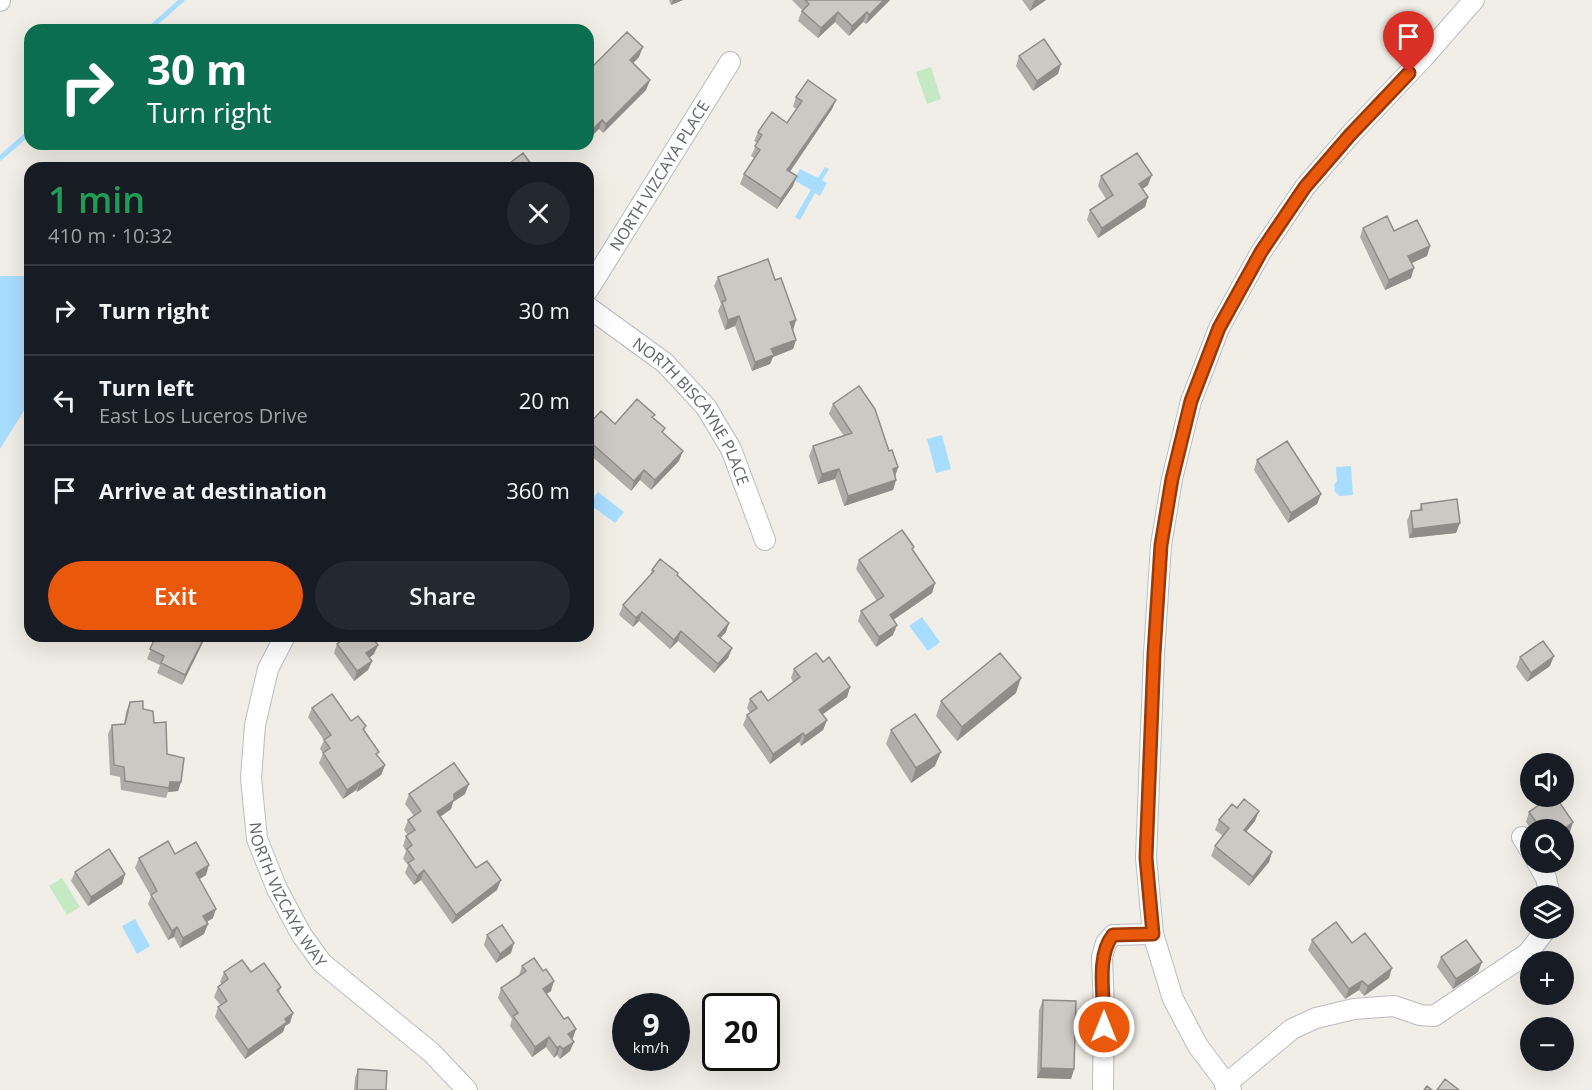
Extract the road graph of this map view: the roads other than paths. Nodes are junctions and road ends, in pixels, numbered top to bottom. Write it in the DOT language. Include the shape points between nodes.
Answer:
graph roads {
  1 [pos="1474,0"];
  2 [pos="730,62"];
  3 [pos="594,280"];
  4 [pos="594,311"];
  5 [pos="765,540"];
  6 [pos="282,642"];
  7 [pos="1153,934"];
  8 [pos="1538,939"];
  9 [pos="1228,1087"];
  10 [pos="467,1090"];
  11 [pos="1103,1090"];
  1 -- 7 [label="street" via="1305,187 1261,252 1219,328 1191,401 1161,545 1146,858"];
  2 -- 3 [label="street, NORTH VIZCAYA PLACE"];
  4 -- 5 [label="street, NORTH BISCAYNE PLACE" via="665,363 706,407 731,449"];
  6 -- 10 [label="street, NORTH VIZCAYA WAY" via="268,669 255,725 251,778 256,839 277,889 322,963 432,1053"];
  7 -- 9 [label="street" via="1173,999 1198,1046"];
  7 -- 11 [label="street" via="1113,935 1106,943 1102,957"];
  8 -- 9 [label="street" via="1528,952 1434,1016 1394,1006 1354,1009 1316,1018 1292,1029"];
}
